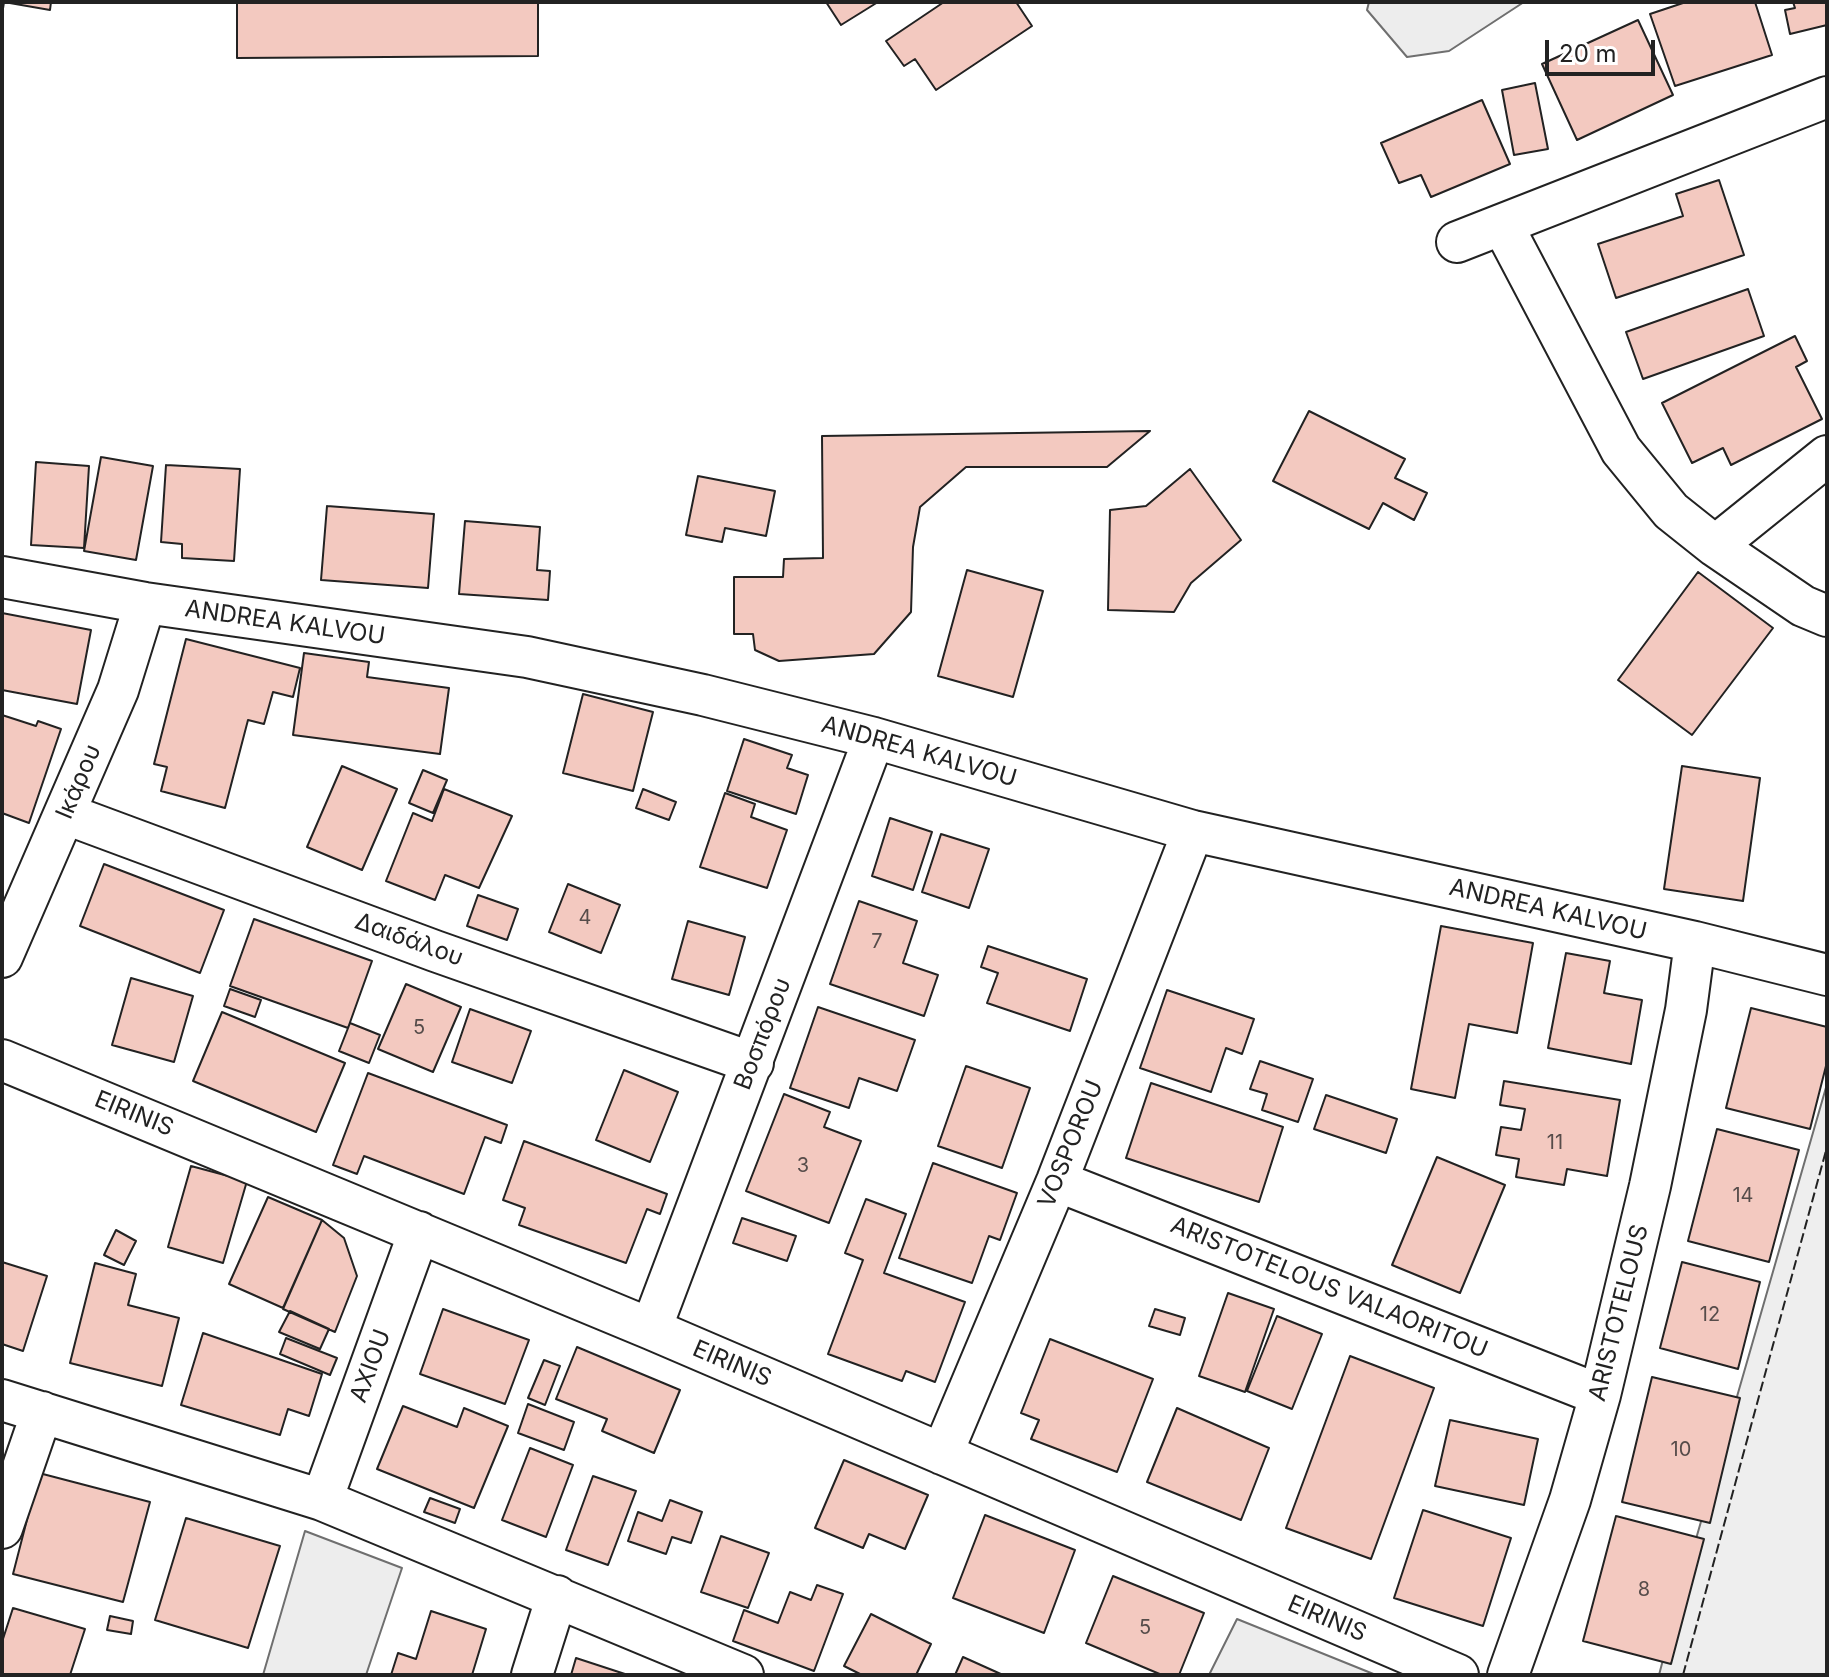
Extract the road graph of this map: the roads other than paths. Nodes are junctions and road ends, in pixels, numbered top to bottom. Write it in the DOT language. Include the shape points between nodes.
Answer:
graph roads {
  1 [pos="1827,97"];
  2 [pos="1503,226"];
  3 [pos="1457,242"];
  4 [pos="1827,456"];
  5 [pos="1715,546"];
  6 [pos="2,577"];
  7 [pos="145,603"];
  8 [pos="1827,616"];
  9 [pos="874,738"];
  10 [pos="66,814"];
  11 [pos="1193,831"];
  12 [pos="1695,942"];
  13 [pos="2,957"];
  14 [pos="1827,975"];
  15 [pos="2,1060"];
  16 [pos="753,1063"];
  17 [pos="1057,1181"];
  18 [pos="419,1232"];
  19 [pos="651,1329"];
  20 [pos="1600,1395"];
  21 [pos="2,1400"];
  22 [pos="42,1412"];
  23 [pos="942,1454"];
  24 [pos="322,1500"];
  25 [pos="2,1528"];
  26 [pos="557,1596"];
  27 [pos="532,1675"];
  28 [pos="743,1675"];
  29 [pos="1458,1675"];
  30 [pos="1508,1675"];
  1 -- 2 [label="street"];
  2 -- 3 [label="street"];
  2 -- 5 [label="street" via="1621,450 1671,511"];
  4 -- 5 [label="street"];
  5 -- 8 [label="street" via="1803,606"];
  6 -- 7 [label="street, ANDREA KALVOU"];
  7 -- 9 [label="street, ANDREA KALVOU" via="527,657"];
  7 -- 10 [label="street, Ικάρου" via="118,690"];
  9 -- 11 [label="street, ANDREA KALVOU"];
  9 -- 16 [label="street, Βοσπόρου"];
  10 -- 13 [label="street, Ικάρου"];
  10 -- 16 [label="street, Δαιδάλου"];
  11 -- 12 [label="street, ANDREA KALVOU"];
  11 -- 17 [label="street, VOSPOROU"];
  12 -- 14 [label="street, ANDREA KALVOU"];
  12 -- 20 [label="street, ARISTOTELOUS" via="1650,1186"];
  15 -- 18 [label="street, EIRINIS"];
  16 -- 19 [label="street, Βοσπόρου"];
  17 -- 20 [label="street, ARISTOTELOUS VALAORITOU"];
  17 -- 23 [label="street, VOSPOROU"];
  18 -- 19 [label="street, EIRINIS"];
  18 -- 24 [label="street, AXIOU"];
  19 -- 23 [label="street, EIRINIS"];
  20 -- 30 [label="street, ARISTOTELOUS" via="1570,1500"];
  21 -- 22 [label="street"];
  22 -- 24 [label="street"];
  22 -- 25 [label="street"];
  23 -- 29 [label="street, EIRINIS"];
  24 -- 26 [label="street"];
  26 -- 27 [label="street"];
  26 -- 28 [label="street"];
}
